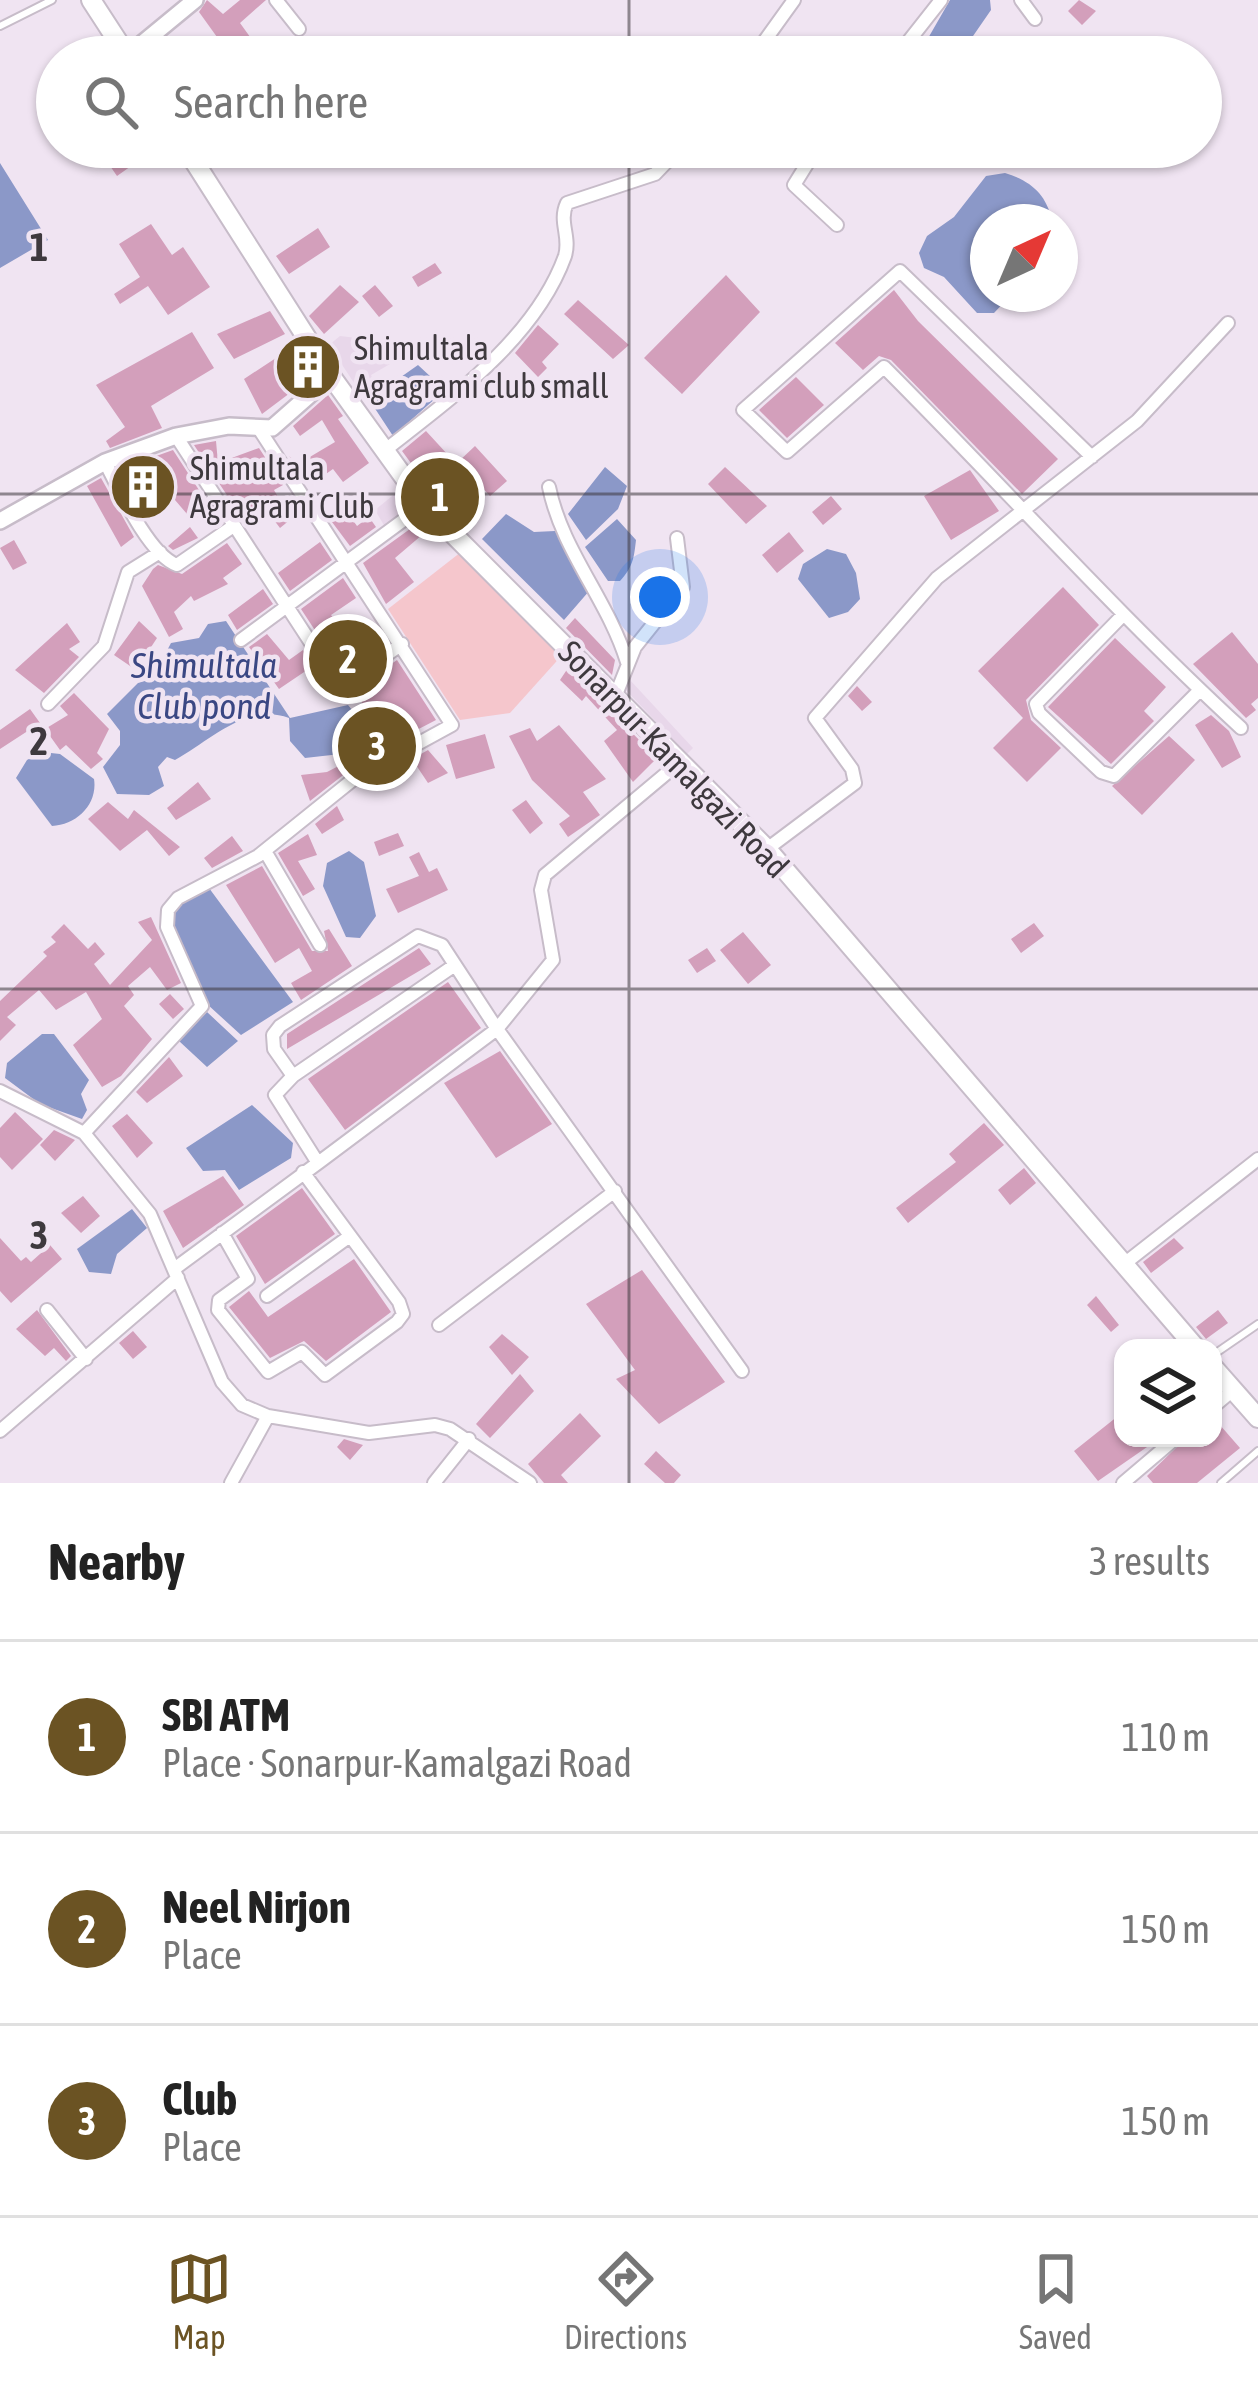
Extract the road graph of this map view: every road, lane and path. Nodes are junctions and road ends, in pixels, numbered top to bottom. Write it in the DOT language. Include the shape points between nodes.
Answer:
graph roads {
  1 [pos="52,0"];
  2 [pos="91,0"];
  3 [pos="195,0"];
  4 [pos="276,0"];
  5 [pos="794,0"];
  6 [pos="940,0"];
  7 [pos="1022,0"];
  8 [pos="1035,20"];
  9 [pos="0,26"];
  10 [pos="299,29"];
  11 [pos="114,36"];
  12 [pos="151,36"];
  13 [pos="768,36"];
  14 [pos="913,36"];
  15 [pos="198,168"];
  16 [pos="662,168"];
  17 [pos="804,168"];
  18 [pos="837,225"];
  19 [pos="1228,323"];
  20 [pos="331,376"];
  21 [pos="261,432"];
  22 [pos="176,436"];
  23 [pos="384,451"];
  24 [pos="1092,457"];
  25 [pos="105,462"];
  26 [pos="549,487"];
  27 [pos="424,505"];
  28 [pos="1026,509"];
  29 [pos="0,521"];
  30 [pos="232,527"];
  31 [pos="677,538"];
  32 [pos="160,552"];
  33 [pos="346,564"];
  34 [pos="286,609"];
  35 [pos="1122,616"];
  36 [pos="241,640"];
  37 [pos="402,644"];
  38 [pos="627,662"];
  39 [pos="1200,690"];
  40 [pos="615,697"];
  41 [pos="48,704"];
  42 [pos="1241,728"];
  43 [pos="680,762"];
  44 [pos="767,849"];
  45 [pos="265,851"];
  46 [pos="320,945"];
  47 [pos="455,965"];
  48 [pos="497,1029"];
  49 [pos="293,1076"];
  50 [pos="0,1090"];
  51 [pos="84,1133"];
  52 [pos="1258,1159"];
  53 [pos="318,1163"];
  54 [pos="303,1172"];
  55 [pos="615,1191"];
  56 [pos="222,1232"];
  57 [pos="350,1236"];
  58 [pos="1124,1264"];
  59 [pos="176,1273"];
  60 [pos="267,1295"];
  61 [pos="47,1310"];
  62 [pos="1258,1324"];
  63 [pos="439,1325"];
  64 [pos="1188,1339"];
  65 [pos="1222,1349"];
  66 [pos="86,1359"];
  67 [pos="742,1371"];
  68 [pos="1222,1377"];
  69 [pos="1233,1390"];
  70 [pos="1222,1399"];
  71 [pos="268,1416"];
  72 [pos="1258,1418"];
  73 [pos="0,1431"];
  74 [pos="469,1439"];
  75 [pos="1165,1447"];
  76 [pos="1258,1451"];
  77 [pos="231,1483"];
  78 [pos="434,1483"];
  79 [pos="530,1483"];
  80 [pos="1123,1483"];
  81 [pos="1221,1483"];
  1 -- 9 [label="lane"];
  2 -- 11 [label="main road"];
  3 -- 12 [label="street"];
  4 -- 10 [label="street"];
  5 -- 13 [label="street"];
  6 -- 14 [label="street"];
  7 -- 8 [label="street"];
  15 -- 20 [label="main road, Sonarpur-Kamalgazi Road"];
  16 -- 23 [label="street" via="568,202 561,216 565,255 541,303 466,387"];
  17 -- 18 [label="street" via="794,184"];
  19 -- 24 [label="street" via="1159,402"];
  20 -- 21 [label="street"];
  20 -- 23 [label="main road, Sonarpur-Kamalgazi Road"];
  21 -- 22 [label="street" via="229,426"];
  21 -- 33 [label="street"];
  22 -- 25 [label="street"];
  22 -- 30 [label="street"];
  23 -- 27 [label="main road, Sonarpur-Kamalgazi Road"];
  24 -- 28 [label="street"];
  24 -- 28 [label="street" via="900,271 743,410 787,452 884,367"];
  25 -- 29 [label="street"];
  25 -- 32 [label="street"];
  26 -- 38 [label="street" via="561,531 614,622"];
  27 -- 33 [label="street"];
  27 -- 40 [label="main road, Sonarpur-Kamalgazi Road"];
  28 -- 35 [label="street"];
  28 -- 44 [label="street" via="937,578 817,712 815,722 855,783"];
  30 -- 32 [label="street" via="177,565"];
  30 -- 34 [label="street"];
  31 -- 38 [label="street" via="683,587"];
  32 -- 41 [label="street" via="128,572 104,646"];
  33 -- 34 [label="street"];
  33 -- 37 [label="street"];
  34 -- 36 [label="street"];
  34 -- 37 [label="street" via="343,682"];
  35 -- 39 [label="street"];
  35 -- 39 [label="street" via="1036,704 1104,775 1114,776"];
  37 -- 45 [label="street" via="452,724 355,778"];
  38 -- 40 [label="street"];
  39 -- 42 [label="street"];
  40 -- 43 [label="main road, Sonarpur-Kamalgazi Road"];
  43 -- 44 [label="main road, Sonarpur-Kamalgazi Road"];
  43 -- 48 [label="street" via="545,875 553,960"];
  44 -- 58 [label="main road, Sonarpur-Kamalgazi Road"];
  45 -- 46 [label="street"];
  45 -- 51 [label="street" via="188,890 168,910 166,927 202,1006"];
  47 -- 48 [label="street"];
  47 -- 49 [label="street"];
  47 -- 49 [label="street" via="442,945 418,936 280,1026 274,1049"];
  48 -- 53 [label="street"];
  48 -- 55 [label="street"];
  49 -- 53 [label="street" via="275,1095"];
  50 -- 51 [label="street"];
  51 -- 59 [label="street" via="151,1214"];
  52 -- 58 [label="street"];
  53 -- 54 [label="street"];
  54 -- 56 [label="street"];
  54 -- 57 [label="street"];
  55 -- 63 [label="street"];
  55 -- 67 [label="street"];
  56 -- 57 [label="street" via="248,1279 219,1300 218,1310 264,1370 302,1352 325,1375 403,1314"];
  56 -- 59 [label="street"];
  57 -- 60 [label="street"];
  58 -- 64 [label="main road, Sonarpur-Kamalgazi Road"];
  59 -- 66 [label="street"];
  59 -- 71 [label="street" via="222,1382 242,1405"];
  61 -- 66 [label="street"];
  62 -- 65 [label="lane"];
  66 -- 73 [label="street"];
  68 -- 69 [label="main road"];
  69 -- 70 [label="street"];
  69 -- 72 [label="main road"];
  71 -- 74 [label="street" via="369,1433 435,1425"];
  71 -- 77 [label="street"];
  74 -- 78 [label="street"];
  74 -- 79 [label="street"];
  75 -- 80 [label="street"];
  76 -- 81 [label="lane"];
}
